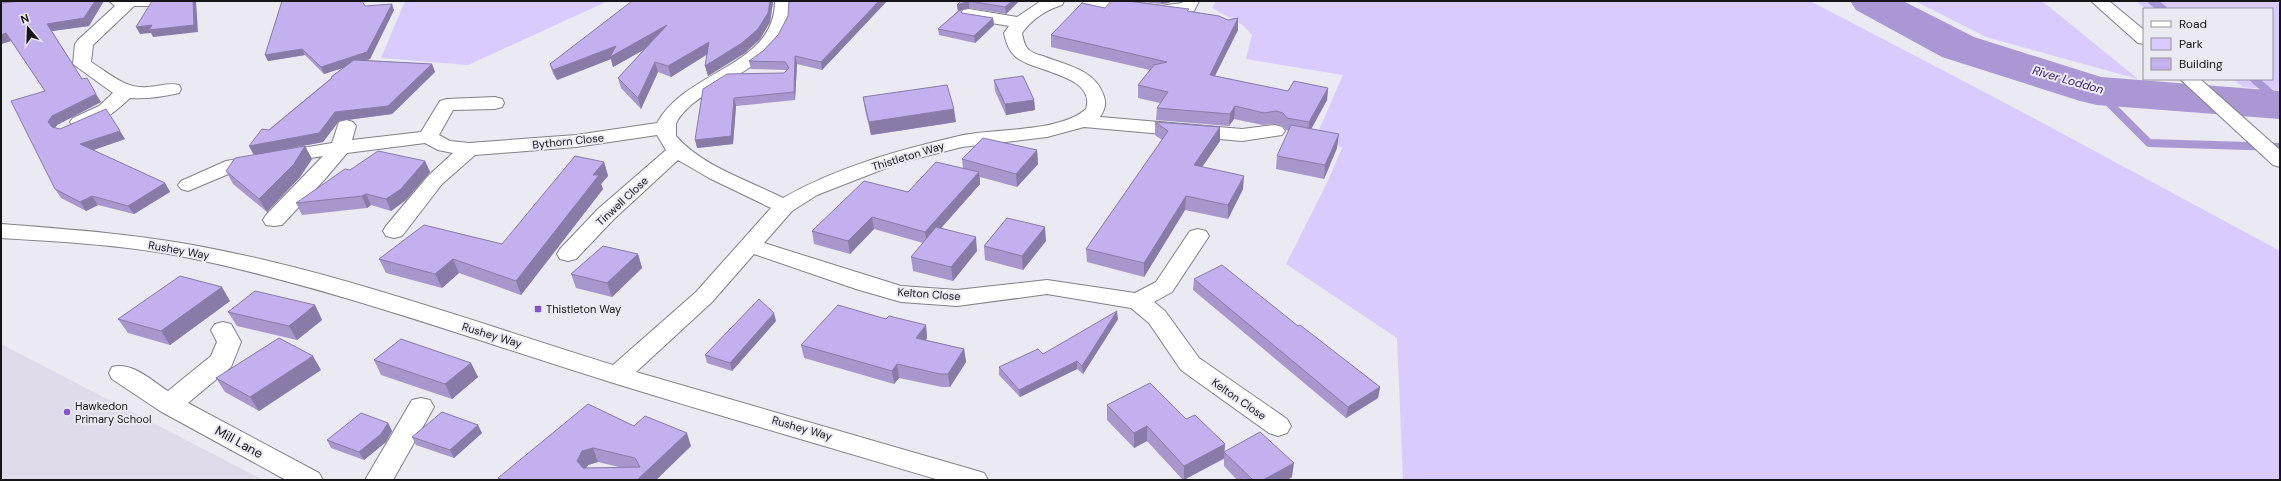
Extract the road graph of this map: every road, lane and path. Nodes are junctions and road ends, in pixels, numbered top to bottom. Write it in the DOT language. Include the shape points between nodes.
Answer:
graph roads {
  1 [pos="123,1"];
  2 [pos="180,1"];
  3 [pos="783,1"];
  4 [pos="1056,1"];
  5 [pos="1090,1"];
  6 [pos="2100,1"];
  7 [pos="1194,7"];
  8 [pos="969,14"];
  9 [pos="1020,23"];
  10 [pos="2143,38"];
  11 [pos="723,75"];
  12 [pos="759,75"];
  13 [pos="2190,80"];
  14 [pos="172,90"];
  15 [pos="125,92"];
  16 [pos="495,102"];
  17 [pos="1082,121"];
  18 [pos="346,126"];
  19 [pos="666,128"];
  20 [pos="65,130"];
  21 [pos="1275,132"];
  22 [pos="428,137"];
  23 [pos="340,149"];
  24 [pos="469,149"];
  25 [pos="677,150"];
  26 [pos="2274,156"];
  27 [pos="188,185"];
  28 [pos="784,206"];
  29 [pos="274,220"];
  30 [pos="1,231"];
  31 [pos="394,231"];
  32 [pos="1198,236"];
  33 [pos="749,245"];
  34 [pos="568,254"];
  35 [pos="1138,301"];
  36 [pos="223,330"];
  37 [pos="121,373"];
  38 [pos="617,375"];
  39 [pos="169,404"];
  40 [pos="421,407"];
  41 [pos="1278,426"];
  42 [pos="309,480"];
  43 [pos="379,480"];
  44 [pos="974,480"];
  1 -- 2 [label="street"];
  1 -- 15 [label="street" via="84,44 82,64"];
  3 -- 11 [label="street" via="784,11 772,39 759,54"];
  4 -- 9 [label="street" via="1042,6"];
  5 -- 7 [label="street" via="1161,11"];
  6 -- 10 [label="street"];
  8 -- 9 [label="street"];
  9 -- 17 [label="street" via="1013,33 1021,52 1035,61 1072,73 1095,95 1097,106 1094,112"];
  11 -- 12 [label="street"];
  11 -- 19 [label="street" via="688,97 669,117"];
  13 -- 26 [label="street"];
  14 -- 15 [label="street"];
  15 -- 20 [label="street" via="106,110"];
  16 -- 22 [label="street" via="447,105"];
  17 -- 21 [label="street, Thistleton Way" via="1242,135"];
  17 -- 28 [label="street, Thistleton Way" via="1047,131 928,148 810,191"];
  18 -- 23 [label="street"];
  19 -- 24 [label="street, Bythorn Close" via="576,141"];
  19 -- 25 [label="street" via="667,138"];
  22 -- 23 [label="street"];
  22 -- 24 [label="street, Bythorn Close" via="445,146"];
  23 -- 27 [label="street" via="227,158"];
  23 -- 29 [label="street" via="318,176"];
  24 -- 31 [label="street" via="435,180"];
  25 -- 28 [label="street" via="718,174"];
  25 -- 34 [label="street, Tinwell Close" via="606,214"];
  28 -- 33 [label="street, Thistleton Way"];
  30 -- 38 [label="street, Rushey Way" via="120,240 188,251 264,268 358,294"];
  32 -- 35 [label="street" via="1164,287"];
  33 -- 35 [label="street, Kelton Close" via="851,280 901,294 957,298 1046,287"];
  33 -- 38 [label="street, Thistleton Way" via="704,297"];
  35 -- 41 [label="street, Kelton Close" via="1157,317 1190,364"];
  36 -- 39 [label="street" via="229,342 222,361"];
  37 -- 39 [label="street, Mill Lane"];
  38 -- 44 [label="street, Rushey Way"];
  39 -- 42 [label="street, Mill Lane"];
  40 -- 43 [label="street"];
}
